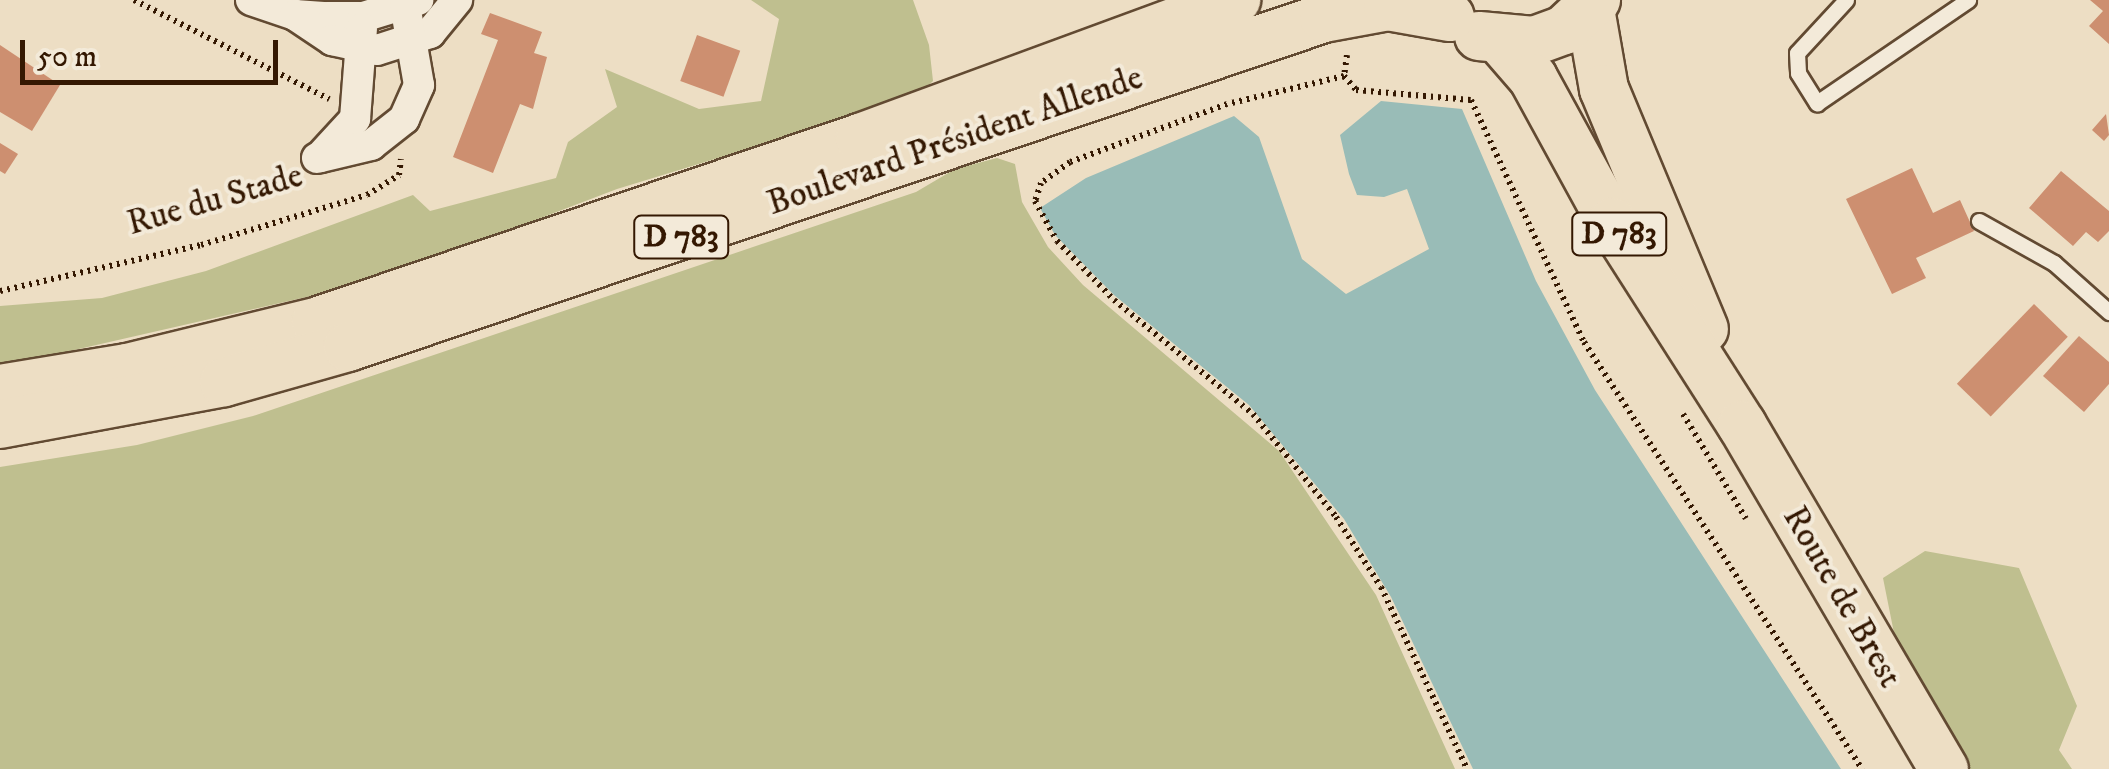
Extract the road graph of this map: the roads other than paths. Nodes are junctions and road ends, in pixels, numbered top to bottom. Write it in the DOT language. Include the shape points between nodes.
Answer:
graph roads {
  1 [pos="251,0"];
  2 [pos="457,0"];
  3 [pos="1236,0"];
  4 [pos="1846,0"];
  5 [pos="1968,0"];
  6 [pos="412,3"];
  7 [pos="1593,4"];
  8 [pos="1442,9"];
  9 [pos="295,15"];
  10 [pos="363,17"];
  11 [pos="1500,42"];
  12 [pos="414,43"];
  13 [pos="361,48"];
  14 [pos="1979,222"];
  15 [pos="2109,312"];
  16 [pos="0,389"];
  17 [pos="0,424"];
  18 [pos="1742,425"];
  19 [pos="1944,769"];
  1 -- 9 [label="street"];
  2 -- 12 [label="street" via="442,23"];
  3 -- 16 [label="main road, Boulevard Président Allende / D 783" via="842,144 316,322 127,368"];
  4 -- 5 [label="lane" via="1797,53 1798,73 1818,103"];
  6 -- 10 [label="street"];
  6 -- 12 [label="street"];
  7 -- 11 [label="main road" via="1549,35"];
  7 -- 18 [label="main road, Route de Brest / D 783" via="1604,89"];
  8 -- 11 [label="main road, Boulevard Président Allende"];
  8 -- 17 [label="main road, Boulevard Président Allende / D 783" via="1388,6 1324,18 348,346 224,382"];
  9 -- 10 [label="street"];
  9 -- 13 [label="street" via="332,40"];
  10 -- 13 [label="street, Rue du Stade"];
  11 -- 18 [label="main road, Route de Brest / D 783" via="1533,78 1612,222"];
  12 -- 13 [label="street"];
  12 -- 13 [label="street, Rue du Stade" via="418,85 395,129 354,152 318,158 348,131 360,99"];
  14 -- 15 [label="lane" via="2054,263"];
  18 -- 19 [label="main road, Route de Brest / D 783"];
}
